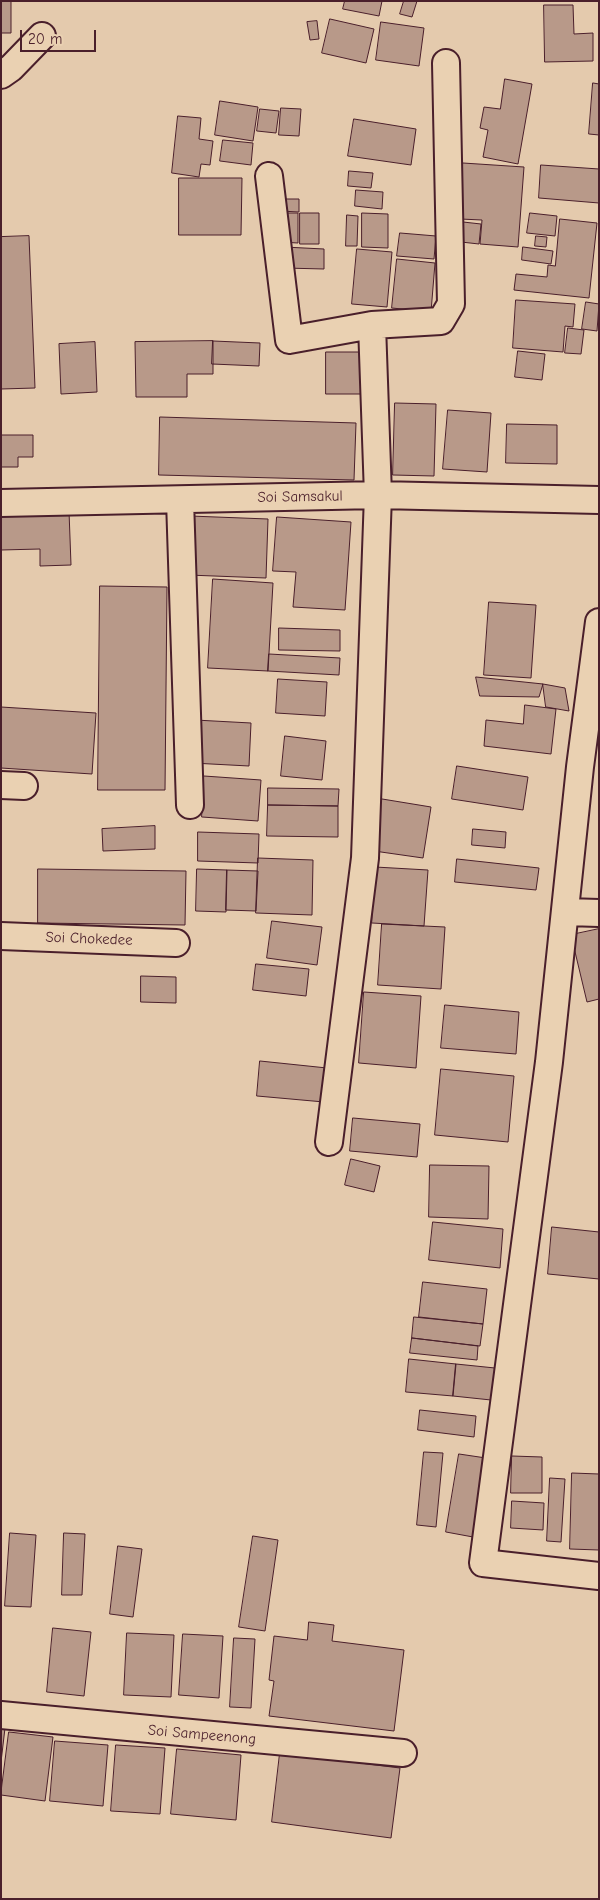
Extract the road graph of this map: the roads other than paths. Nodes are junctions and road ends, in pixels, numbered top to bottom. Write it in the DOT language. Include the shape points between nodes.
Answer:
graph roads {
  1 [pos="42,36"];
  2 [pos="446,63"];
  3 [pos="1,75"];
  4 [pos="269,176"];
  5 [pos="372,325"];
  6 [pos="378,495"];
  7 [pos="180,500"];
  8 [pos="599,500"];
  9 [pos="1,503"];
  10 [pos="599,622"];
  11 [pos="190,804"];
  12 [pos="566,912"];
  13 [pos="599,913"];
  14 [pos="1,936"];
  15 [pos="176,943"];
  16 [pos="329,1142"];
  17 [pos="599,1576"];
  18 [pos="1,1715"];
  19 [pos="403,1753"];
  1 -- 3 [label="street"];
  2 -- 5 [label="street" via="450,304 441,321"];
  4 -- 5 [label="street" via="289,340"];
  5 -- 6 [label="street"];
  6 -- 7 [label="street, Soi Samsakul"];
  6 -- 8 [label="street, Soi Samsakul"];
  6 -- 16 [label="street" via="365,858"];
  7 -- 9 [label="street, Soi Samsakul"];
  7 -- 11 [label="street"];
  10 -- 12 [label="street"];
  12 -- 13 [label="street"];
  12 -- 17 [label="street" via="483,1563"];
  14 -- 15 [label="street, Soi Chokedee"];
  18 -- 19 [label="street, Soi Sampeenong"];
}
